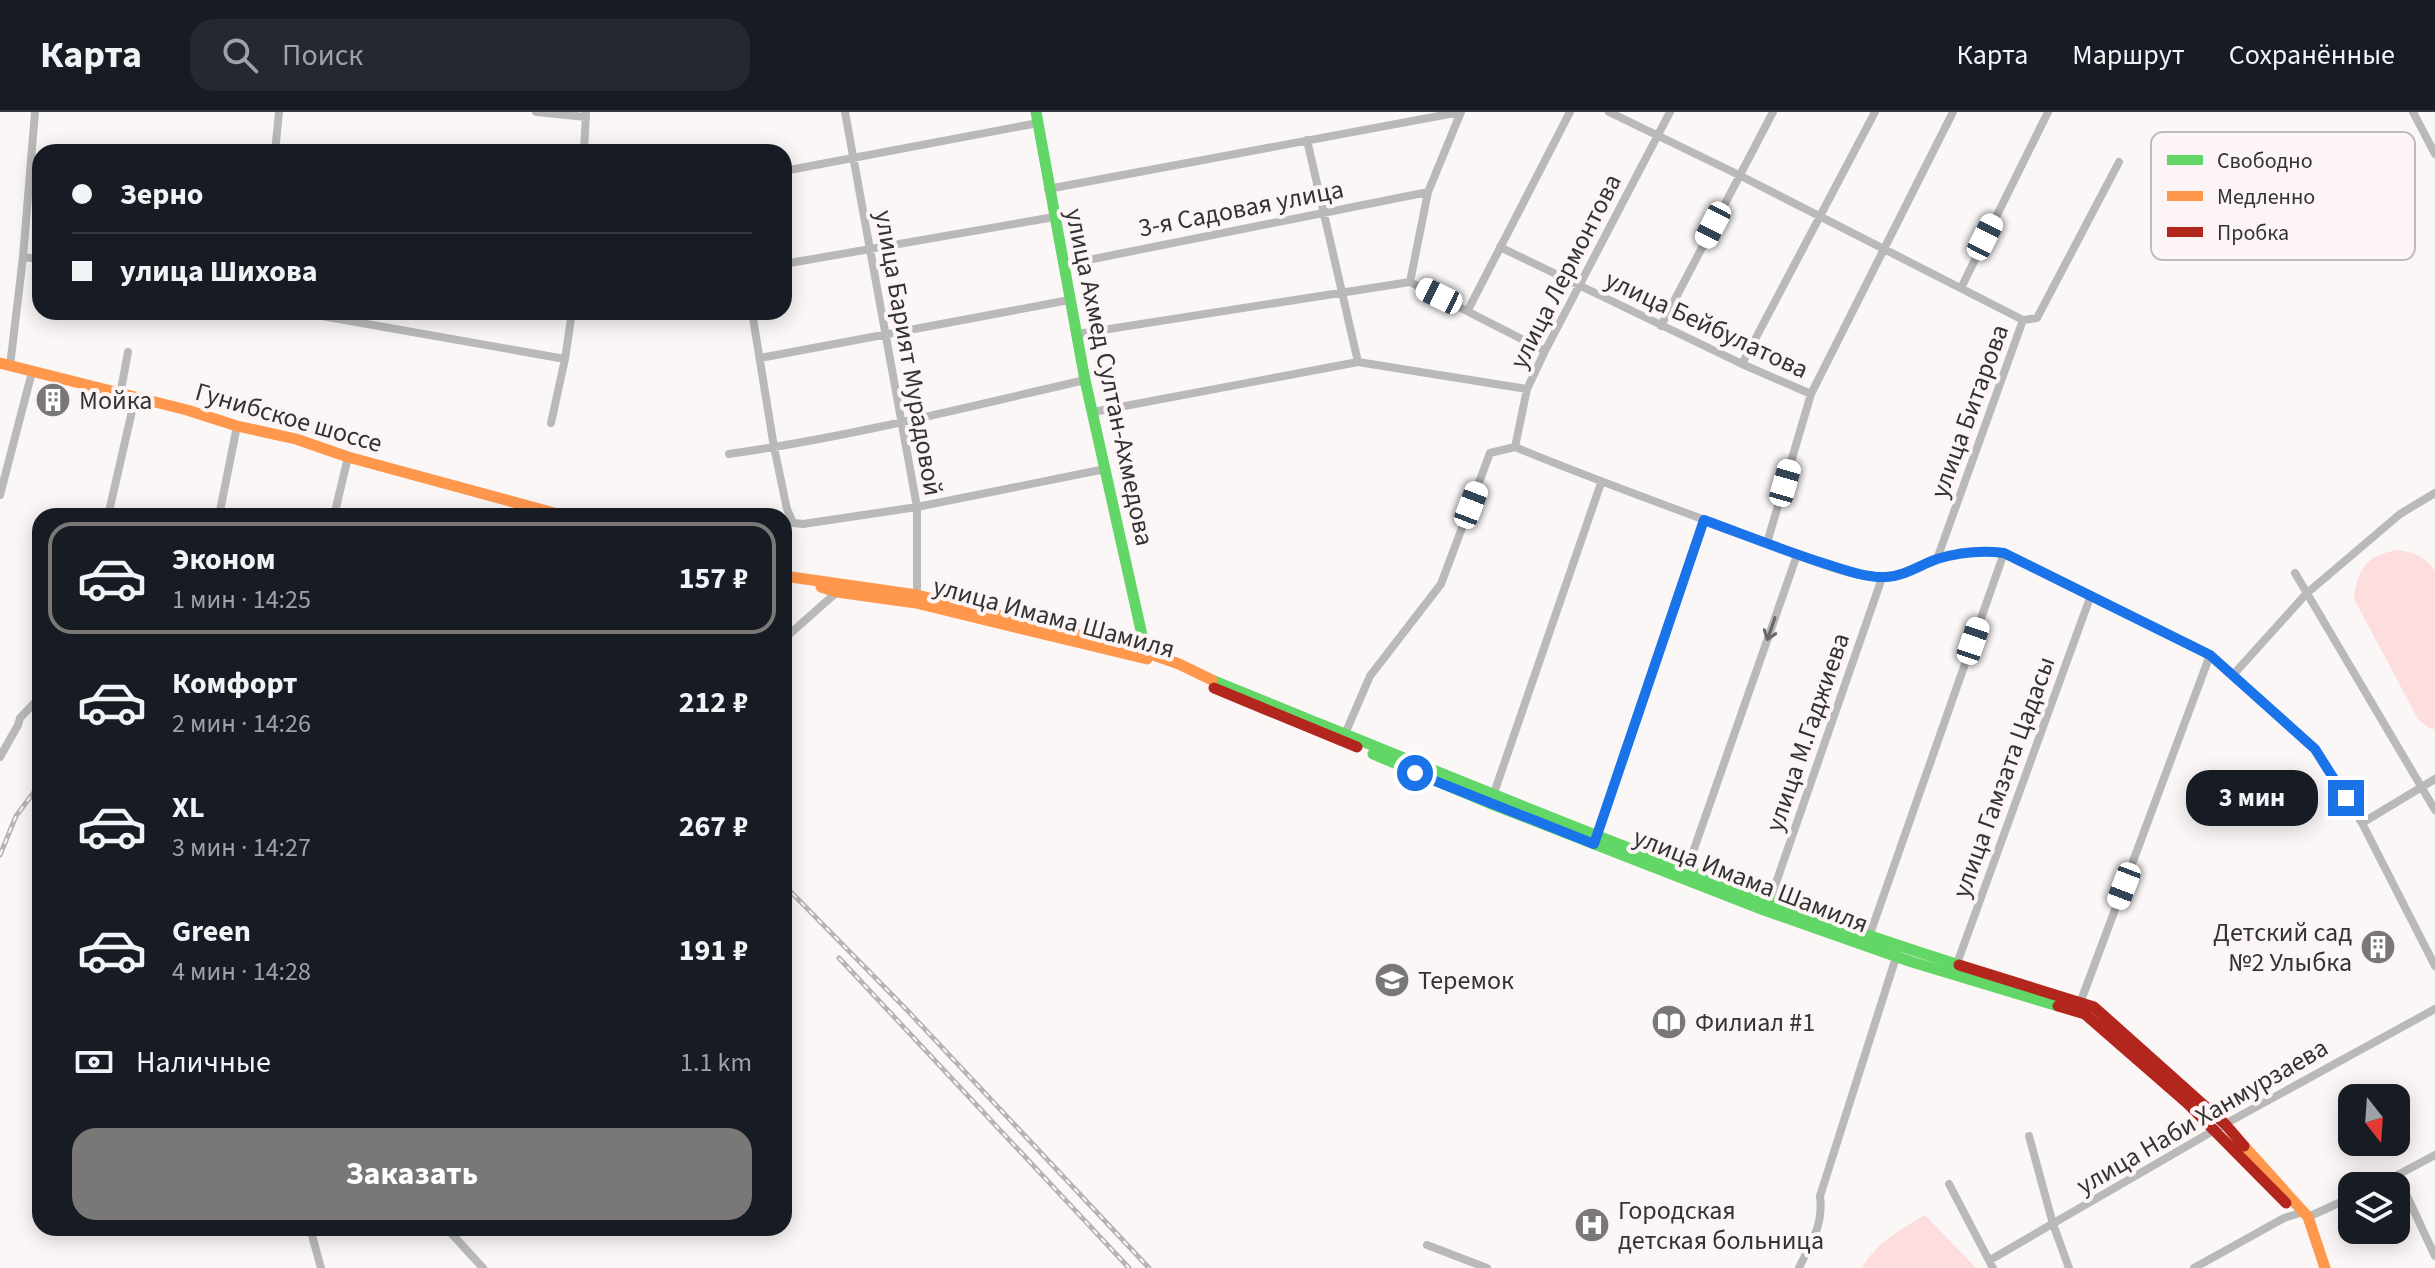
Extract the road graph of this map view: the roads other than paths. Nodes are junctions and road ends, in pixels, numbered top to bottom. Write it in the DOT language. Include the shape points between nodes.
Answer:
graph roads {
  1 [pos="35,112"];
  2 [pos="279,112"];
  3 [pos="536,112"];
  4 [pos="845,112"];
  5 [pos="1460,112"];
  6 [pos="1570,112"];
  7 [pos="1609,112"];
  8 [pos="1670,112"];
  9 [pos="1773,112"];
  10 [pos="1875,112"];
  11 [pos="1953,112"];
  12 [pos="2048,112"];
  13 [pos="2413,112"];
  14 [pos="586,114"];
  15 [pos="1037,117"];
  16 [pos="1658,136"];
  17 [pos="1307,140"];
  18 [pos="32,144"];
  19 [pos="276,144"];
  20 [pos="584,144"];
  21 [pos="32,148"];
  22 [pos="2435,154"];
  23 [pos="853,158"];
  24 [pos="2119,162"];
  25 [pos="792,169"];
  26 [pos="1739,175"];
  27 [pos="1048,189"];
  28 [pos="1428,192"];
  29 [pos="1323,213"];
  30 [pos="1054,217"];
  31 [pos="1821,217"];
  32 [pos="1500,247"];
  33 [pos="870,248"];
  34 [pos="1885,249"];
  35 [pos="23,257"];
  36 [pos="32,258"];
  37 [pos="792,263"];
  38 [pos="1063,265"];
  39 [pos="1410,282"];
  40 [pos="1579,286"];
  41 [pos="1961,288"];
  42 [pos="1341,294"];
  43 [pos="1069,300"];
  44 [pos="1468,310"];
  45 [pos="344,320"];
  46 [pos="571,320"];
  47 [pos="753,320"];
  48 [pos="2023,320"];
  49 [pos="1661,326"];
  50 [pos="1077,334"];
  51 [pos="884,335"];
  52 [pos="1545,351"];
  53 [pos="128,352"];
  54 [pos="760,358"];
  55 [pos="565,359"];
  56 [pos="1358,362"];
  57 [pos="5,364"];
  58 [pos="1742,364"];
  59 [pos="32,372"];
  60 [pos="1085,380"];
  61 [pos="1527,389"];
  62 [pos="1811,394"];
  63 [pos="120,395"];
  64 [pos="135,398"];
  65 [pos="1093,412"];
  66 [pos="901,422"];
  67 [pos="551,423"];
  68 [pos="237,426"];
  69 [pos="774,447"];
  70 [pos="1515,447"];
  71 [pos="729,454"];
  72 [pos="348,457"];
  73 [pos="1105,469"];
  74 [pos="1601,483"];
  75 [pos="2435,493"];
  76 [pos="0,495"];
  77 [pos="917,507"];
  78 [pos="110,508"];
  79 [pos="221,508"];
  80 [pos="336,508"];
  81 [pos="536,508"];
  82 [pos="787,508"];
  83 [pos="1704,520"];
  84 [pos="792,522"];
  85 [pos="1767,543"];
  86 [pos="2004,553"];
  87 [pos="1797,555"];
  88 [pos="1937,559"];
  89 [pos="2295,573"];
  90 [pos="792,578"];
  91 [pos="1882,578"];
  92 [pos="838,588"];
  93 [pos="2306,594"];
  94 [pos="2091,595"];
  95 [pos="916,599"];
  96 [pos="792,631"];
  97 [pos="1136,649"];
  98 [pos="2210,655"];
  99 [pos="2233,675"];
  100 [pos="32,705"];
  101 [pos="1345,734"];
  102 [pos="0,757"];
  103 [pos="2435,779"];
  104 [pos="2421,787"];
  105 [pos="1494,793"];
  106 [pos="2435,810"];
  107 [pos="2362,823"];
  108 [pos="1596,840"];
  109 [pos="1687,869"];
  110 [pos="1770,900"];
  111 [pos="1870,934"];
  112 [pos="1898,951"];
  113 [pos="2435,966"];
  114 [pos="1953,974"];
  115 [pos="2079,1006"];
  116 [pos="2435,1009"];
  117 [pos="2221,1128"];
  118 [pos="2029,1136"];
  119 [pos="2435,1155"];
  120 [pos="2406,1172"];
  121 [pos="1949,1184"];
  122 [pos="2338,1202"];
  123 [pos="2410,1203"];
  124 [pos="2302,1215"];
  125 [pos="2053,1224"];
  126 [pos="312,1236"];
  127 [pos="454,1236"];
  128 [pos="1427,1245"];
  129 [pos="2435,1256"];
  130 [pos="1992,1264"];
  131 [pos="321,1268"];
  132 [pos="483,1268"];
  133 [pos="1487,1268"];
  134 [pos="1799,1268"];
  135 [pos="2069,1268"];
  136 [pos="2194,1268"];
  137 [pos="2317,1268"];
  138 [pos="2325,1268"];
  1 -- 18 [label="street"];
  2 -- 19 [label="street"];
  3 -- 14 [label="street"];
  4 -- 23 [label="street, улица Барият Мурадовой"];
  5 -- 17 [label="street"];
  5 -- 28 [label="street"];
  6 -- 32 [label="street"];
  7 -- 16 [label="street"];
  8 -- 16 [label="street, улица Лермонтова"];
  9 -- 26 [label="street"];
  10 -- 31 [label="street"];
  11 -- 34 [label="street"];
  12 -- 41 [label="street"];
  13 -- 22 [label="street"];
  14 -- 20 [label="street"];
  15 -- 23 [label="street"];
  15 -- 27 [label="main road, улица Ахмед Султан-Ахмедова"];
  16 -- 26 [label="street"];
  16 -- 40 [label="street, улица Лермонтова"];
  17 -- 27 [label="street"];
  17 -- 29 [label="street"];
  21 -- 35 [label="street"];
  23 -- 25 [label="street"];
  23 -- 33 [label="street, улица Барият Мурадовой"];
  24 -- 48 [label="street, улица Битарова" via="2037,318"];
  26 -- 31 [label="street"];
  26 -- 49 [label="street"];
  27 -- 30 [label="main road, улица Ахмед Султан-Ахмедова"];
  28 -- 29 [label="street, 3-я Садовая улица"];
  28 -- 39 [label="street"];
  29 -- 38 [label="street, 3-я Садовая улица"];
  29 -- 42 [label="street"];
  30 -- 33 [label="street"];
  30 -- 38 [label="main road, улица Ахмед Султан-Ахмедова"];
  31 -- 34 [label="street"];
  31 -- 58 [label="street"];
  32 -- 40 [label="street, улица Бейбулатова"];
  32 -- 44 [label="street"];
  33 -- 37 [label="street"];
  33 -- 51 [label="street, улица Барият Мурадовой"];
  34 -- 41 [label="street"];
  34 -- 62 [label="street"];
  35 -- 36 [label="street"];
  35 -- 57 [label="street"];
  38 -- 43 [label="main road, улица Ахмед Султан-Ахмедова"];
  39 -- 42 [label="street"];
  39 -- 44 [label="street"];
  40 -- 49 [label="street, улица Бейбулатова"];
  40 -- 52 [label="street, улица Лермонтова"];
  41 -- 48 [label="street"];
  42 -- 50 [label="street"];
  42 -- 56 [label="street"];
  43 -- 50 [label="main road, улица Ахмед Султан-Ахмедова"];
  43 -- 51 [label="street"];
  44 -- 52 [label="street"];
  45 -- 55 [label="street"];
  46 -- 55 [label="street"];
  47 -- 54 [label="street"];
  48 -- 88 [label="street, улица Битарова"];
  49 -- 58 [label="street, улица Бейбулатова"];
  50 -- 60 [label="main road, улица Ахмед Султан-Ахмедова"];
  51 -- 54 [label="street"];
  51 -- 66 [label="street, улица Барият Мурадовой"];
  52 -- 61 [label="street, улица Лермонтова"];
  53 -- 63 [label="street"];
  54 -- 69 [label="street"];
  55 -- 67 [label="street"];
  56 -- 61 [label="street"];
  56 -- 65 [label="street"];
  57 -- 59 [label="main road, Гунибское шоссе"];
  58 -- 62 [label="street, улица Бейбулатова"];
  59 -- 63 [label="main road, Гунибское шоссе"];
  59 -- 76 [label="street"];
  60 -- 65 [label="main road, улица Ахмед Султан-Ахмедова"];
  60 -- 66 [label="street"];
  61 -- 70 [label="street, улица Лермонтова"];
  62 -- 85 [label="street"];
  63 -- 64 [label="main road, Гунибское шоссе"];
  64 -- 68 [label="main road, Гунибское шоссе"];
  64 -- 78 [label="street"];
  65 -- 73 [label="main road, улица Ахмед Султан-Ахмедова"];
  66 -- 69 [label="street"];
  66 -- 77 [label="street, улица Барият Мурадовой"];
  68 -- 72 [label="main road, Гунибское шоссе"];
  68 -- 79 [label="street"];
  69 -- 71 [label="street"];
  69 -- 82 [label="street"];
  70 -- 74 [label="street"];
  70 -- 101 [label="street" via="1490,453 1441,584 1370,676"];
  72 -- 80 [label="street"];
  72 -- 81 [label="main road, Гунибское шоссе"];
  73 -- 77 [label="street"];
  73 -- 97 [label="main road, улица Ахмед Султан-Ахмедова" via="1142,635"];
  74 -- 83 [label="street"];
  74 -- 105 [label="street"];
  75 -- 93 [label="street" via="2400,514"];
  77 -- 84 [label="street"];
  77 -- 95 [label="street, улица Барият Мурадовой"];
  83 -- 85 [label="street"];
  83 -- 108 [label="street"];
  85 -- 87 [label="street"];
  86 -- 88 [label="street" via="1981,550"];
  86 -- 94 [label="street"];
  86 -- 111 [label="street"];
  87 -- 91 [label="street"];
  87 -- 109 [label="street, one-way"];
  88 -- 91 [label="street"];
  89 -- 93 [label="street"];
  90 -- 92 [label="main road"];
  91 -- 110 [label="street, улица М.Гаджиева"];
  92 -- 95 [label="main road, улица Имама Шамиля"];
  92 -- 96 [label="street"];
  93 -- 99 [label="street"];
  93 -- 104 [label="street"];
  94 -- 98 [label="street"];
  94 -- 114 [label="street, улица Гамзата Цадасы"];
  95 -- 97 [label="main road, улица Имама Шамиля"];
  95 -- 108 [label="main road, улица Имама Шамиля" via="1146,659 1427,778"];
  97 -- 101 [label="main road, улица Имама Шамиля"];
  98 -- 99 [label="street"];
  98 -- 115 [label="street"];
  99 -- 107 [label="street" via="2315,749"];
  100 -- 102 [label="street"];
  101 -- 105 [label="main road, улица Имама Шамиля"];
  103 -- 104 [label="street"];
  104 -- 106 [label="street"];
  104 -- 107 [label="street"];
  105 -- 108 [label="main road, улица Имама Шамиля"];
  107 -- 113 [label="street"];
  108 -- 109 [label="main road, улица Имама Шамиля"];
  108 -- 112 [label="main road, улица Имама Шамиля" via="1764,910"];
  109 -- 110 [label="main road, улица Имама Шамиля"];
  110 -- 111 [label="main road, улица Имама Шамиля"];
  111 -- 112 [label="main road, улица Имама Шамиля"];
  112 -- 114 [label="main road, улица Имама Шамиля"];
  112 -- 115 [label="main road, улица Имама Шамиля"];
  112 -- 134 [label="street" via="1820,1196 1820,1225"];
  114 -- 115 [label="main road, улица Имама Шамиля"];
  115 -- 117 [label="main road, улица Имама Шамиля" via="2094,1007"];
  116 -- 117 [label="street, улица Наби Ханмурзаева"];
  117 -- 124 [label="main road, улица Имама Шамиля"];
  117 -- 125 [label="street, улица Наби Ханмурзаева"];
  118 -- 125 [label="street"];
  119 -- 120 [label="street"];
  121 -- 130 [label="street"];
  122 -- 124 [label="street"];
  123 -- 129 [label="street"];
  124 -- 136 [label="street" via="2284,1218"];
  124 -- 137 [label="main road, улица Имама Шамиля"];
  124 -- 138 [label="main road, улица Имама Шамиля"];
  125 -- 130 [label="street, улица Наби Ханмурзаева"];
  125 -- 135 [label="street"];
  126 -- 131 [label="street"];
  127 -- 132 [label="street"];
  128 -- 133 [label="street"];
}
